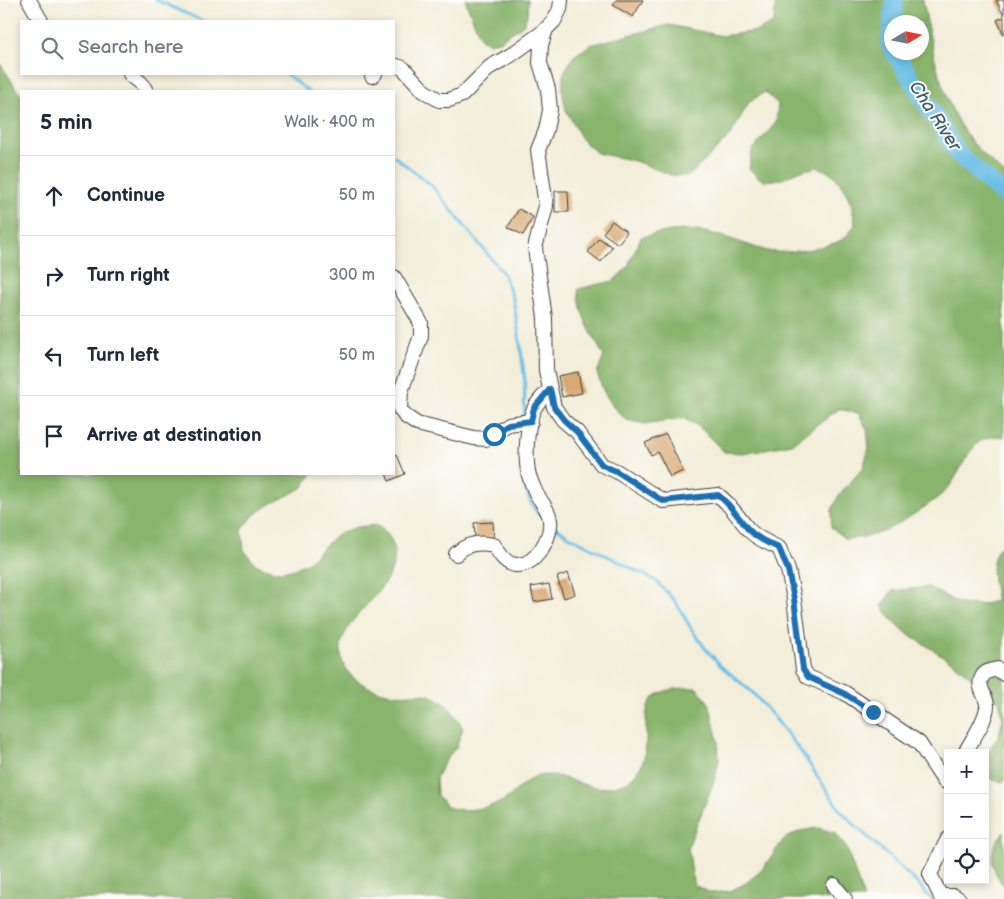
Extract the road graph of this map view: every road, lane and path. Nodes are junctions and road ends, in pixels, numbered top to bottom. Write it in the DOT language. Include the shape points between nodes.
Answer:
graph roads {
  1 [pos="28,0"];
  2 [pos="561,0"];
  3 [pos="40,20"];
  4 [pos="546,29"];
  5 [pos="395,65"];
  6 [pos="131,75"];
  7 [pos="145,90"];
  8 [pos="395,279"];
  9 [pos="550,389"];
  10 [pos="524,421"];
  11 [pos="456,554"];
  12 [pos="1004,674"];
  13 [pos="966,749"];
  14 [pos="944,781"];
  15 [pos="944,848"];
  16 [pos="834,885"];
  17 [pos="941,898"];
  18 [pos="845,899"];
  19 [pos="959,899"];
  1 -- 3 [label="street"];
  2 -- 4 [label="street" via="554,21"];
  4 -- 5 [label="street" via="490,67 462,95 449,100 439,100 424,91 403,68"];
  4 -- 9 [label="street" via="540,63 550,110 538,150 546,206 535,248 545,318 546,370"];
  6 -- 7 [label="street"];
  8 -- 10 [label="street" via="421,323 421,336 401,392 400,409 405,416 417,424 474,438 486,438 508,424"];
  9 -- 10 [label="street"];
  9 -- 14 [label="street" via="554,407 602,465 663,501 718,495 750,530 764,542 779,548 788,570 803,669 808,677 845,694 919,743"];
  10 -- 11 [label="street" via="528,472 548,512 550,524 546,543 534,557 516,564 506,561 494,545 484,543 463,547"];
  12 -- 13 [label="street" via="998,669 988,670 981,678 980,687 987,707"];
  15 -- 17 [label="street" via="930,874"];
  16 -- 18 [label="street"];
  17 -- 19 [label="street" via="954,896"];
}
